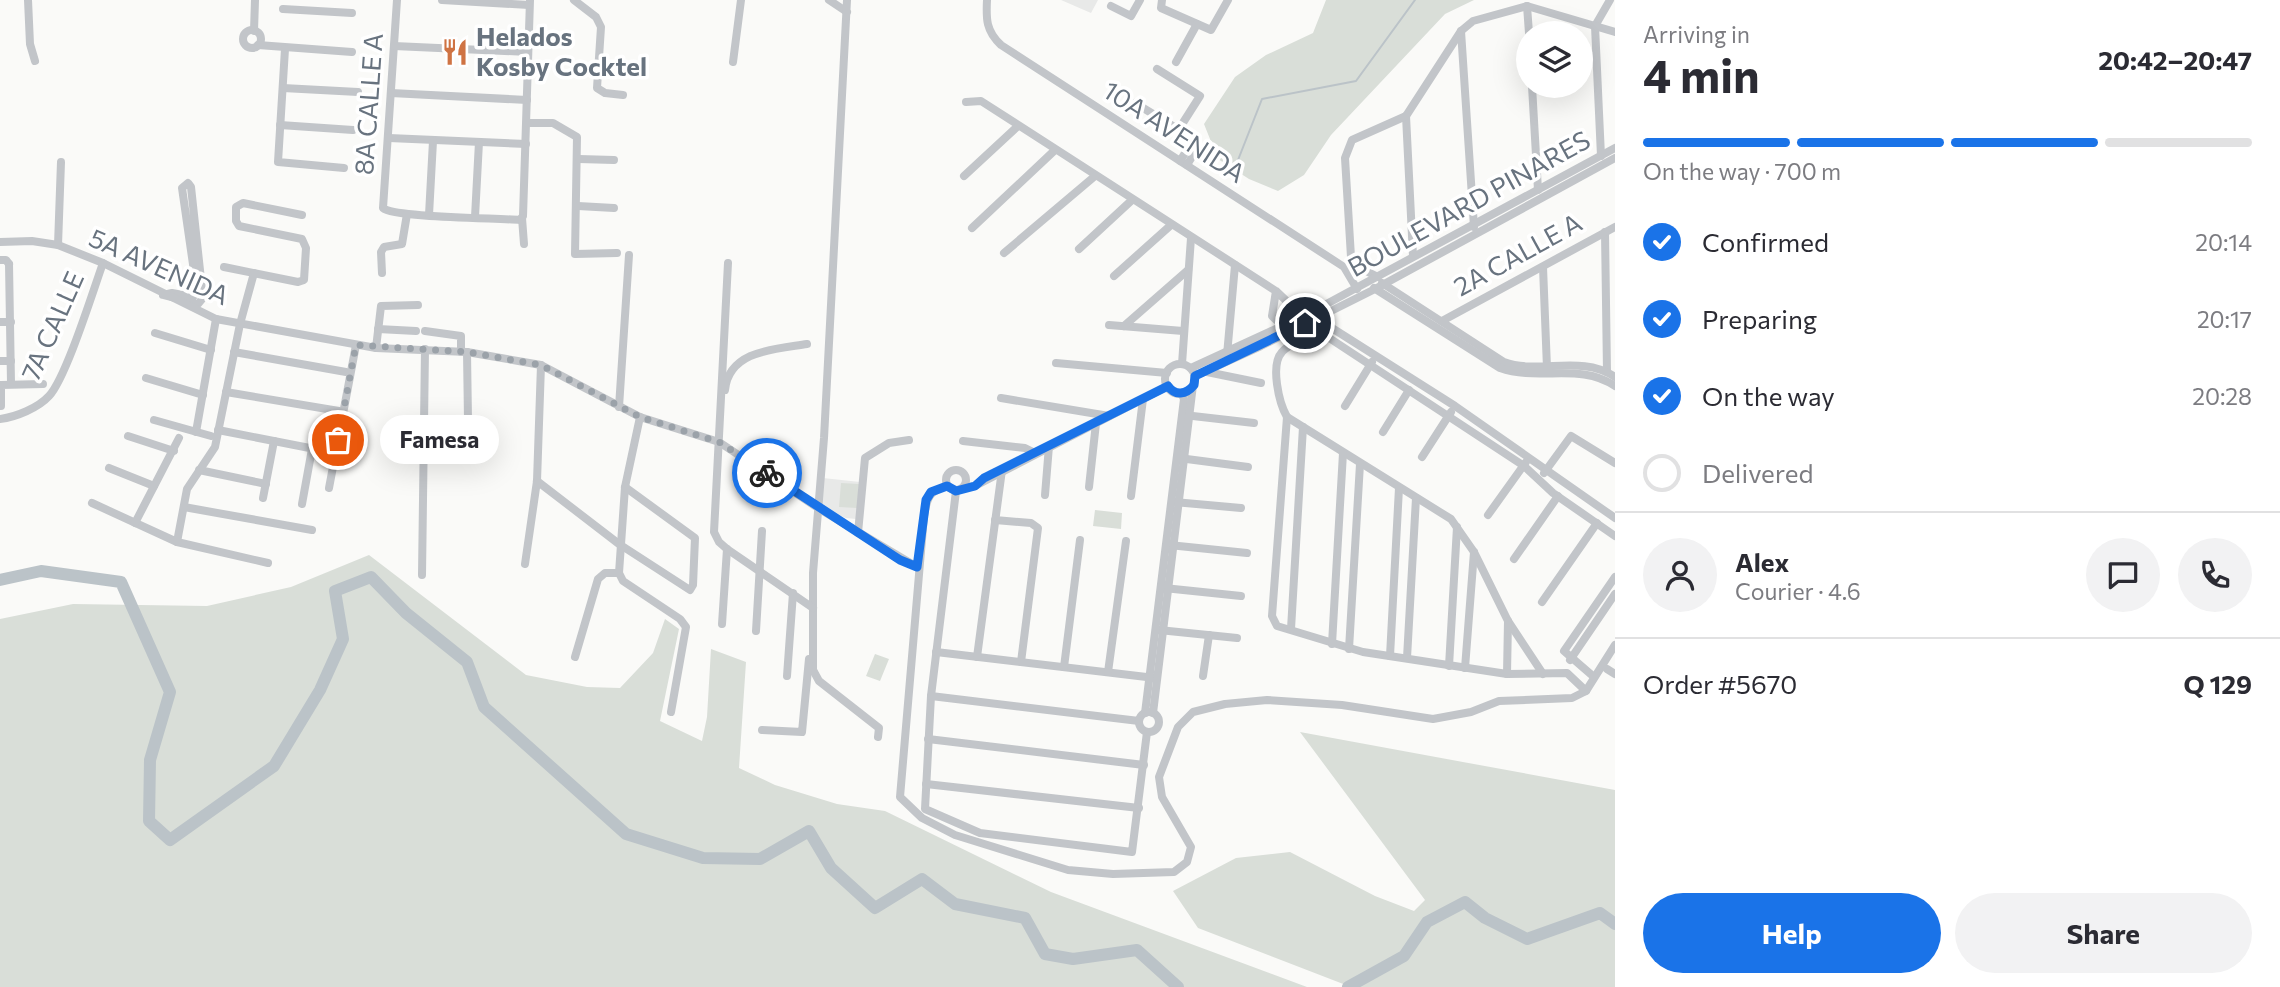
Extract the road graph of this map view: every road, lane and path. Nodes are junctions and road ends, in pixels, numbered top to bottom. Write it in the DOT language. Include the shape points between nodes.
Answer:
graph roads {
  1 [pos="28,0"];
  2 [pos="255,0"];
  3 [pos="397,0"];
  4 [pos="442,0"];
  5 [pos="574,0"];
  6 [pos="741,0"];
  7 [pos="829,0"];
  8 [pos="847,0"];
  9 [pos="987,0"];
  10 [pos="1140,0"];
  11 [pos="1162,0"];
  12 [pos="1228,0"];
  13 [pos="1610,0"];
  14 [pos="529,2"];
  15 [pos="1111,6"];
  16 [pos="1527,6"];
  17 [pos="283,9"];
  18 [pos="847,12"];
  19 [pos="352,13"];
  20 [pos="1528,21"];
  21 [pos="1197,24"];
  22 [pos="1595,26"];
  23 [pos="254,31"];
  24 [pos="1461,31"];
  25 [pos="1615,32"];
  26 [pos="258,45"];
  27 [pos="394,46"];
  28 [pos="285,49"];
  29 [pos="352,52"];
  30 [pos="528,52"];
  31 [pos="35,61"];
  32 [pos="733,62"];
  33 [pos="1176,62"];
  34 [pos="1157,69"];
  35 [pos="283,88"];
  36 [pos="358,92"];
  37 [pos="391,93"];
  38 [pos="623,95"];
  39 [pos="1533,98"];
  40 [pos="527,100"];
  41 [pos="966,102"];
  42 [pos="1135,103"];
  43 [pos="1406,116"];
  44 [pos="527,123"];
  45 [pos="280,125"];
  46 [pos="1018,125"];
  47 [pos="353,130"];
  48 [pos="1179,130"];
  49 [pos="389,138"];
  50 [pos="433,141"];
  51 [pos="479,142"];
  52 [pos="526,144"];
  53 [pos="1615,148"];
  54 [pos="1055,150"];
  55 [pos="1601,156"];
  56 [pos="579,159"];
  57 [pos="1615,159"];
  58 [pos="614,160"];
  59 [pos="61,162"];
  60 [pos="1184,163"];
  61 [pos="344,168"];
  62 [pos="964,176"];
  63 [pos="1096,176"];
  64 [pos="1538,190"];
  65 [pos="1132,200"];
  66 [pos="578,206"];
  67 [pos="614,208"];
  68 [pos="407,214"];
  69 [pos="302,215"];
  70 [pos="429,215"];
  71 [pos="475,217"];
  72 [pos="521,219"];
  73 [pos="1474,224"];
  74 [pos="1171,225"];
  75 [pos="1615,227"];
  76 [pos="972,228"];
  77 [pos="1605,232"];
  78 [pos="1475,235"];
  79 [pos="1191,237"];
  80 [pos="0,242"];
  81 [pos="524,244"];
  82 [pos="58,245"];
  83 [pos="1079,248"];
  84 [pos="617,253"];
  85 [pos="1004,253"];
  86 [pos="629,255"];
  87 [pos="1413,256"];
  88 [pos="3,262"];
  89 [pos="103,263"];
  90 [pos="728,263"];
  91 [pos="1235,265"];
  92 [pos="224,267"];
  93 [pos="1543,267"];
  94 [pos="1188,270"];
  95 [pos="254,273"];
  96 [pos="382,273"];
  97 [pos="1114,276"];
  98 [pos="1375,281"];
  99 [pos="5,285"];
  100 [pos="1357,289"];
  101 [pos="1276,291"];
  102 [pos="163,295"];
  103 [pos="418,305"];
  104 [pos="1321,312"];
  105 [pos="216,319"];
  106 [pos="1306,319"];
  107 [pos="11,321"];
  108 [pos="238,321"];
  109 [pos="1442,321"];
  110 [pos="0,322"];
  111 [pos="1109,325"];
  112 [pos="1124,326"];
  113 [pos="378,329"];
  114 [pos="1183,331"];
  115 [pos="155,333"];
  116 [pos="807,344"];
  117 [pos="356,345"];
  118 [pos="376,348"];
  119 [pos="425,349"];
  120 [pos="211,350"];
  121 [pos="234,352"];
  122 [pos="464,352"];
  123 [pos="1226,352"];
  124 [pos="1376,357"];
  125 [pos="11,360"];
  126 [pos="0,361"];
  127 [pos="1228,361"];
  128 [pos="1056,363"];
  129 [pos="1182,364"];
  130 [pos="541,365"];
  131 [pos="1370,366"];
  132 [pos="1547,370"];
  133 [pos="346,372"];
  134 [pos="1207,372"];
  135 [pos="1167,373"];
  136 [pos="1611,374"];
  137 [pos="1193,376"];
  138 [pos="146,378"];
  139 [pos="11,383"];
  140 [pos="1261,383"];
  141 [pos="43,384"];
  142 [pos="1168,386"];
  143 [pos="1615,386"];
  144 [pos="1409,390"];
  145 [pos="226,392"];
  146 [pos="1181,393"];
  147 [pos="203,395"];
  148 [pos="1001,398"];
  149 [pos="1143,399"];
  150 [pos="1,406"];
  151 [pos="1345,406"];
  152 [pos="1455,406"];
  153 [pos="619,407"];
  154 [pos="339,411"];
  155 [pos="1185,415"];
  156 [pos="1449,415"];
  157 [pos="1109,416"];
  158 [pos="1287,416"];
  159 [pos="640,417"];
  160 [pos="0,419"];
  161 [pos="154,420"];
  162 [pos="468,420"];
  163 [pos="1096,423"];
  164 [pos="1254,424"];
  165 [pos="1303,427"];
  166 [pos="195,432"];
  167 [pos="1383,432"];
  168 [pos="215,433"];
  169 [pos="128,436"];
  170 [pos="179,438"];
  171 [pos="909,440"];
  172 [pos="274,441"];
  173 [pos="718,441"];
  174 [pos="962,441"];
  175 [pos="1049,446"];
  176 [pos="312,449"];
  177 [pos="174,451"];
  178 [pos="330,452"];
  179 [pos="1035,453"];
  180 [pos="1343,453"];
  181 [pos="1422,457"];
  182 [pos="1529,457"];
  183 [pos="1180,458"];
  184 [pos="1615,463"];
  185 [pos="1360,464"];
  186 [pos="1524,466"];
  187 [pos="1248,467"];
  188 [pos="109,468"];
  189 [pos="1547,469"];
  190 [pos="199,470"];
  191 [pos="1002,470"];
  192 [pos="966,477"];
  193 [pos="984,478"];
  194 [pos="1541,478"];
  195 [pos="537,481"];
  196 [pos="266,484"];
  197 [pos="947,484"];
  198 [pos="154,486"];
  199 [pos="625,487"];
  200 [pos="1089,487"];
  201 [pos="329,488"];
  202 [pos="1399,488"];
  203 [pos="960,489"];
  204 [pos="1045,495"];
  205 [pos="1131,496"];
  206 [pos="1558,496"];
  207 [pos="263,498"];
  208 [pos="1416,498"];
  209 [pos="1175,502"];
  210 [pos="92,503"];
  211 [pos="302,504"];
  212 [pos="184,507"];
  213 [pos="818,508"];
  214 [pos="1241,508"];
  215 [pos="1488,516"];
  216 [pos="1280,517"];
  217 [pos="1297,518"];
  218 [pos="1615,518"];
  219 [pos="995,520"];
  220 [pos="135,523"];
  221 [pos="1597,523"];
  222 [pos="1457,527"];
  223 [pos="312,530"];
  224 [pos="762,531"];
  225 [pos="858,533"];
  226 [pos="1615,536"];
  227 [pos="1080,540"];
  228 [pos="1126,541"];
  229 [pos="177,542"];
  230 [pos="619,544"];
  231 [pos="1170,545"];
  232 [pos="727,549"];
  233 [pos="1474,552"];
  234 [pos="1247,553"];
  235 [pos="1338,553"];
  236 [pos="1354,554"];
  237 [pos="1514,559"];
  238 [pos="268,563"];
  239 [pos="525,564"];
  240 [pos="917,567"];
  241 [pos="759,570"];
  242 [pos="618,573"];
  243 [pos="422,575"];
  244 [pos="1615,577"];
  245 [pos="1394,578"];
  246 [pos="1412,579"];
  247 [pos="1165,588"];
  248 [pos="793,593"];
  249 [pos="1615,594"];
  250 [pos="1241,596"];
  251 [pos="1453,599"];
  252 [pos="1470,600"];
  253 [pos="1542,602"];
  254 [pos="1596,604"];
  255 [pos="813,608"];
  256 [pos="1605,609"];
  257 [pos="1508,621"];
  258 [pos="722,624"];
  259 [pos="1291,629"];
  260 [pos="1160,630"];
  261 [pos="756,631"];
  262 [pos="1209,635"];
  263 [pos="1237,638"];
  264 [pos="814,643"];
  265 [pos="1332,644"];
  266 [pos="1615,645"];
  267 [pos="1349,649"];
  268 [pos="936,652"];
  269 [pos="1390,656"];
  270 [pos="575,657"];
  271 [pos="977,657"];
  272 [pos="1407,659"];
  273 [pos="1570,660"];
  274 [pos="1021,662"];
  275 [pos="1450,666"];
  276 [pos="1064,667"];
  277 [pos="1465,668"];
  278 [pos="1108,673"];
  279 [pos="1507,674"];
  280 [pos="1543,674"];
  281 [pos="786,676"];
  282 [pos="1203,676"];
  283 [pos="1594,677"];
  284 [pos="1155,678"];
  285 [pos="1586,691"];
  286 [pos="931,696"];
  287 [pos="671,712"];
  288 [pos="1149,713"];
  289 [pos="1139,721"];
  290 [pos="762,730"];
  291 [pos="1147,732"];
  292 [pos="878,737"];
  293 [pos="928,739"];
  294 [pos="1144,765"];
  295 [pos="926,784"];
  296 [pos="1139,808"];
  1 -- 31 [label="street"];
  2 -- 23 [label="street"];
  3 -- 27 [label="street, 8A CALLE A"];
  4 -- 14 [label="street"];
  5 -- 38 [label="street" via="596,17 601,27 597,88"];
  6 -- 32 [label="street"];
  7 -- 18 [label="street"];
  8 -- 18 [label="street"];
  9 -- 60 [label="street, 10A AVENIDA" via="986,21 991,36 1001,45"];
  10 -- 15 [label="street" via="1130,16"];
  11 -- 21 [label="street" via="1161,8"];
  12 -- 21 [label="street" via="1212,30"];
  13 -- 22 [label="street"];
  14 -- 30 [label="street"];
  16 -- 20 [label="street"];
  16 -- 22 [label="street"];
  16 -- 24 [label="street" via="1473,21"];
  17 -- 19 [label="street"];
  18 -- 213 [label="street"];
  21 -- 33 [label="street"];
  22 -- 25 [label="street"];
  22 -- 55 [label="street"];
  23 -- 26 [label="street" via="260,37"];
  23 -- 26 [label="street" via="245,34 244,43 252,48"];
  24 -- 43 [label="street"];
  24 -- 73 [label="street"];
  26 -- 28 [label="street"];
  27 -- 30 [label="street"];
  27 -- 37 [label="street, 8A CALLE A"];
  28 -- 29 [label="street"];
  28 -- 35 [label="street"];
  30 -- 40 [label="street"];
  34 -- 48 [label="street" via="1200,96"];
  35 -- 36 [label="street"];
  35 -- 45 [label="street"];
  37 -- 40 [label="street"];
  37 -- 49 [label="street, 8A CALLE A"];
  39 -- 64 [label="street"];
  40 -- 44 [label="street"];
  41 -- 46 [label="street" via="981,101"];
  42 -- 48 [label="street"];
  43 -- 87 [label="street"];
  43 -- 98 [label="street" via="1360,134 1349,144 1345,158 1351,257"];
  44 -- 52 [label="street"];
  44 -- 56 [label="street" via="553,123 569,130 577,137"];
  45 -- 47 [label="street"];
  45 -- 61 [label="street" via="278,162"];
  46 -- 54 [label="street"];
  46 -- 62 [label="street"];
  48 -- 60 [label="street" via="1195,139"];
  49 -- 50 [label="street"];
  49 -- 68 [label="street, 8A CALLE A" via="385,210"];
  50 -- 51 [label="street"];
  50 -- 70 [label="street"];
  51 -- 52 [label="street"];
  51 -- 71 [label="street"];
  52 -- 72 [label="street"];
  53 -- 55 [label="street, BOULEVARD PINARES"];
  54 -- 63 [label="street"];
  54 -- 76 [label="street"];
  55 -- 64 [label="street, BOULEVARD PINARES"];
  56 -- 58 [label="street"];
  56 -- 66 [label="street"];
  57 -- 78 [label="street, BOULEVARD PINARES"];
  59 -- 82 [label="street"];
  60 -- 100 [label="street, 10A AVENIDA" via="1344,267"];
  63 -- 65 [label="street"];
  63 -- 85 [label="street"];
  64 -- 73 [label="street, BOULEVARD PINARES"];
  65 -- 74 [label="street"];
  65 -- 83 [label="street"];
  66 -- 67 [label="street"];
  66 -- 84 [label="street" via="575,254"];
  68 -- 70 [label="street"];
  68 -- 96 [label="street" via="402,244 384,247 381,252"];
  69 -- 95 [label="street" via="238,205 239,226 306,244 301,281"];
  70 -- 71 [label="street"];
  71 -- 72 [label="street"];
  72 -- 81 [label="street"];
  73 -- 78 [label="street"];
  73 -- 87 [label="street, BOULEVARD PINARES"];
  74 -- 79 [label="street"];
  74 -- 97 [label="street"];
  75 -- 77 [label="street, 2A CALLE A"];
  77 -- 93 [label="street, 2A CALLE A"];
  77 -- 136 [label="street"];
  78 -- 98 [label="street, BOULEVARD PINARES"];
  79 -- 91 [label="street"];
  79 -- 94 [label="street"];
  80 -- 82 [label="street, 5A AVENIDA"];
  82 -- 89 [label="street, 5A AVENIDA"];
  86 -- 153 [label="street"];
  87 -- 98 [label="street, BOULEVARD PINARES"];
  88 -- 99 [label="street"];
  89 -- 102 [label="street, 5A AVENIDA"];
  89 -- 160 [label="street, 7A CALLE" via="50,395 23,412"];
  90 -- 173 [label="street"];
  91 -- 101 [label="street"];
  91 -- 123 [label="street"];
  92 -- 95 [label="street"];
  93 -- 109 [label="street, 2A CALLE A"];
  93 -- 132 [label="street"];
  94 -- 112 [label="street"];
  94 -- 114 [label="street"];
  95 -- 108 [label="street"];
  98 -- 100 [label="street, BOULEVARD PINARES"];
  98 -- 104 [label="street, BOULEVARD PINARES"];
  98 -- 109 [label="street"];
  98 -- 132 [label="street" via="1500,368 1518,374"];
  99 -- 107 [label="street"];
  100 -- 104 [label="street, BOULEVARD PINARES"];
  102 -- 102 [label="street" via="196,295 182,188 188,183 203,298 198,304"];
  102 -- 105 [label="street, 5A AVENIDA"];
  103 -- 113 [label="street" via="381,306"];
  104 -- 106 [label="street, BOULEVARD PINARES"];
  104 -- 124 [label="street" via="1324,323"];
  105 -- 108 [label="street, 5A AVENIDA"];
  105 -- 120 [label="street"];
  106 -- 123 [label="street, BOULEVARD PINARES"];
  106 -- 127 [label="street, BOULEVARD PINARES"];
  106 -- 131 [label="street"];
  106 -- 158 [label="street" via="1304,335 1279,357 1280,404"];
  107 -- 110 [label="street"];
  107 -- 125 [label="street"];
  108 -- 117 [label="street, 5A AVENIDA"];
  108 -- 121 [label="street"];
  109 -- 132 [label="street" via="1504,362"];
  111 -- 112 [label="street"];
  112 -- 114 [label="street"];
  113 -- 118 [label="street"];
  113 -- 122 [label="street" via="460,335"];
  114 -- 129 [label="street"];
  115 -- 120 [label="street"];
  116 -- 173 [label="street" via="760,352 736,366 726,383"];
  117 -- 118 [label="street, 5A AVENIDA"];
  117 -- 201 [label="street"];
  118 -- 119 [label="street, 5A AVENIDA"];
  119 -- 122 [label="street, 5A AVENIDA"];
  119 -- 243 [label="street"];
  120 -- 147 [label="street"];
  121 -- 133 [label="street"];
  121 -- 145 [label="street"];
  122 -- 130 [label="street, 5A AVENIDA"];
  122 -- 162 [label="street"];
  123 -- 127 [label="street"];
  123 -- 137 [label="street, BOULEVARD PINARES"];
  124 -- 131 [label="street"];
  124 -- 152 [label="street"];
  125 -- 126 [label="street"];
  125 -- 139 [label="street"];
  127 -- 134 [label="street, BOULEVARD PINARES"];
  128 -- 135 [label="street"];
  129 -- 135 [label="street"];
  129 -- 137 [label="street"];
  130 -- 153 [label="street, 5A AVENIDA"];
  130 -- 195 [label="street"];
  131 -- 144 [label="street"];
  131 -- 151 [label="street"];
  132 -- 136 [label="street" via="1585,365"];
  132 -- 143 [label="street" via="1586,372"];
  134 -- 137 [label="street, BOULEVARD PINARES"];
  134 -- 140 [label="street"];
  135 -- 142 [label="street"];
  137 -- 146 [label="street"];
  137 -- 155 [label="street"];
  138 -- 147 [label="street"];
  139 -- 141 [label="street"];
  139 -- 150 [label="street" via="0,387"];
  142 -- 146 [label="street"];
  142 -- 149 [label="street"];
  144 -- 156 [label="street"];
  144 -- 167 [label="street"];
  145 -- 154 [label="street"];
  145 -- 168 [label="street"];
  146 -- 155 [label="street"];
  147 -- 166 [label="street"];
  148 -- 157 [label="street"];
  149 -- 157 [label="street"];
  149 -- 205 [label="street"];
  152 -- 156 [label="street"];
  152 -- 182 [label="street"];
  153 -- 159 [label="street, 5A AVENIDA"];
  155 -- 164 [label="street"];
  155 -- 183 [label="street"];
  156 -- 181 [label="street"];
  156 -- 186 [label="street"];
  157 -- 163 [label="street"];
  158 -- 165 [label="street"];
  158 -- 216 [label="street"];
  159 -- 173 [label="street, 5A AVENIDA"];
  159 -- 199 [label="street"];
  161 -- 166 [label="street"];
  163 -- 175 [label="street"];
  163 -- 200 [label="street"];
  165 -- 180 [label="street"];
  165 -- 217 [label="street"];
  166 -- 168 [label="street"];
  168 -- 172 [label="street"];
  168 -- 190 [label="street" via="215,447"];
  169 -- 177 [label="street"];
  170 -- 177 [label="street"];
  171 -- 225 [label="street" via="889,443 865,458"];
  172 -- 176 [label="street"];
  172 -- 196 [label="street"];
  173 -- 213 [label="street, 5A AVENIDA"];
  173 -- 232 [label="street" via="714,532"];
  174 -- 179 [label="street"];
  175 -- 179 [label="street"];
  175 -- 204 [label="street"];
  176 -- 178 [label="street"];
  176 -- 211 [label="street"];
  177 -- 198 [label="street"];
  179 -- 191 [label="street"];
  180 -- 185 [label="street"];
  180 -- 235 [label="street"];
  182 -- 186 [label="street"];
  182 -- 189 [label="street"];
  183 -- 187 [label="street"];
  183 -- 209 [label="street"];
  184 -- 189 [label="street" via="1571,436"];
  185 -- 202 [label="street"];
  185 -- 236 [label="street"];
  186 -- 194 [label="street"];
  186 -- 215 [label="street"];
  188 -- 198 [label="street"];
  189 -- 194 [label="street"];
  189 -- 218 [label="street"];
  190 -- 196 [label="street"];
  190 -- 212 [label="street" via="187,489"];
  191 -- 193 [label="street"];
  191 -- 219 [label="street"];
  192 -- 193 [label="street"];
  192 -- 197 [label="street" via="955,470 947,476"];
  192 -- 203 [label="street"];
  193 -- 203 [label="street" via="975,486"];
  194 -- 206 [label="street"];
  195 -- 230 [label="street"];
  195 -- 239 [label="street"];
  196 -- 207 [label="street"];
  197 -- 203 [label="street"];
  197 -- 240 [label="street" via="928,489 924,499"];
  198 -- 220 [label="street"];
  199 -- 230 [label="street"];
  199 -- 230 [label="street" via="695,538 690,590"];
  202 -- 208 [label="street"];
  202 -- 245 [label="street"];
  203 -- 268 [label="street"];
  206 -- 221 [label="street"];
  206 -- 237 [label="street"];
  208 -- 222 [label="street"];
  208 -- 246 [label="street"];
  209 -- 214 [label="street"];
  209 -- 231 [label="street"];
  210 -- 220 [label="street"];
  212 -- 223 [label="street"];
  212 -- 229 [label="street"];
  213 -- 225 [label="street, 5A AVENIDA"];
  213 -- 255 [label="street"];
  216 -- 217 [label="street"];
  216 -- 259 [label="street" via="1272,617 1277,626"];
  217 -- 259 [label="street"];
  219 -- 271 [label="street"];
  219 -- 274 [label="street" via="1031,523 1038,528"];
  220 -- 229 [label="street"];
  221 -- 226 [label="street"];
  221 -- 253 [label="street"];
  222 -- 233 [label="street"];
  222 -- 251 [label="street"];
  224 -- 241 [label="street"];
  225 -- 240 [label="street, 5A AVENIDA"];
  227 -- 276 [label="street"];
  228 -- 278 [label="street"];
  229 -- 238 [label="street"];
  230 -- 242 [label="street"];
  231 -- 234 [label="street"];
  231 -- 247 [label="street"];
  232 -- 241 [label="street"];
  232 -- 258 [label="street"];
  233 -- 252 [label="street"];
  233 -- 257 [label="street"];
  235 -- 236 [label="street"];
  235 -- 265 [label="street"];
  236 -- 267 [label="street"];
  240 -- 285 [label="street" via="900,797 922,818 955,835 1068,870 1171,872 1185,865 1189,842 1162,797 1158,777 1181,723 1197,710 1267,701 1342,705 1433,719 1499,701 1572,698"];
  241 -- 248 [label="street"];
  241 -- 261 [label="street"];
  242 -- 270 [label="street" via="605,573 598,579"];
  242 -- 287 [label="street" via="686,627"];
  244 -- 254 [label="street"];
  245 -- 246 [label="street"];
  245 -- 269 [label="street"];
  246 -- 272 [label="street"];
  247 -- 250 [label="street"];
  247 -- 260 [label="street"];
  248 -- 255 [label="street"];
  248 -- 281 [label="street"];
  249 -- 256 [label="street"];
  251 -- 252 [label="street"];
  251 -- 275 [label="street"];
  252 -- 277 [label="street"];
  254 -- 256 [label="street"];
  254 -- 273 [label="street" via="1564,649"];
  255 -- 264 [label="street"];
  256 -- 273 [label="street"];
  257 -- 279 [label="street"];
  257 -- 280 [label="street"];
  259 -- 265 [label="street"];
  260 -- 262 [label="street"];
  260 -- 284 [label="street"];
  262 -- 263 [label="street"];
  262 -- 282 [label="street"];
  264 -- 290 [label="street" via="802,732"];
  264 -- 292 [label="street" via="813,670 819,681 879,727"];
  265 -- 267 [label="street"];
  266 -- 283 [label="street"];
  267 -- 269 [label="street"];
  268 -- 271 [label="street"];
  268 -- 286 [label="street"];
  269 -- 272 [label="street"];
  271 -- 274 [label="street"];
  272 -- 275 [label="street"];
  273 -- 283 [label="street"];
  274 -- 276 [label="street"];
  275 -- 277 [label="street"];
  276 -- 278 [label="street"];
  277 -- 279 [label="street"];
  278 -- 284 [label="street"];
  279 -- 280 [label="street"];
  280 -- 285 [label="street" via="1567,673"];
  283 -- 285 [label="street"];
  284 -- 288 [label="street"];
  286 -- 289 [label="street"];
  286 -- 293 [label="street"];
  288 -- 289 [label="street"];
  288 -- 291 [label="street" via="1159,724"];
  289 -- 291 [label="street"];
  291 -- 294 [label="street"];
  293 -- 294 [label="street"];
  293 -- 295 [label="street"];
  294 -- 296 [label="street"];
  295 -- 296 [label="street"];
  295 -- 296 [label="street" via="925,809 980,834 1125,853 1135,848"];
}
